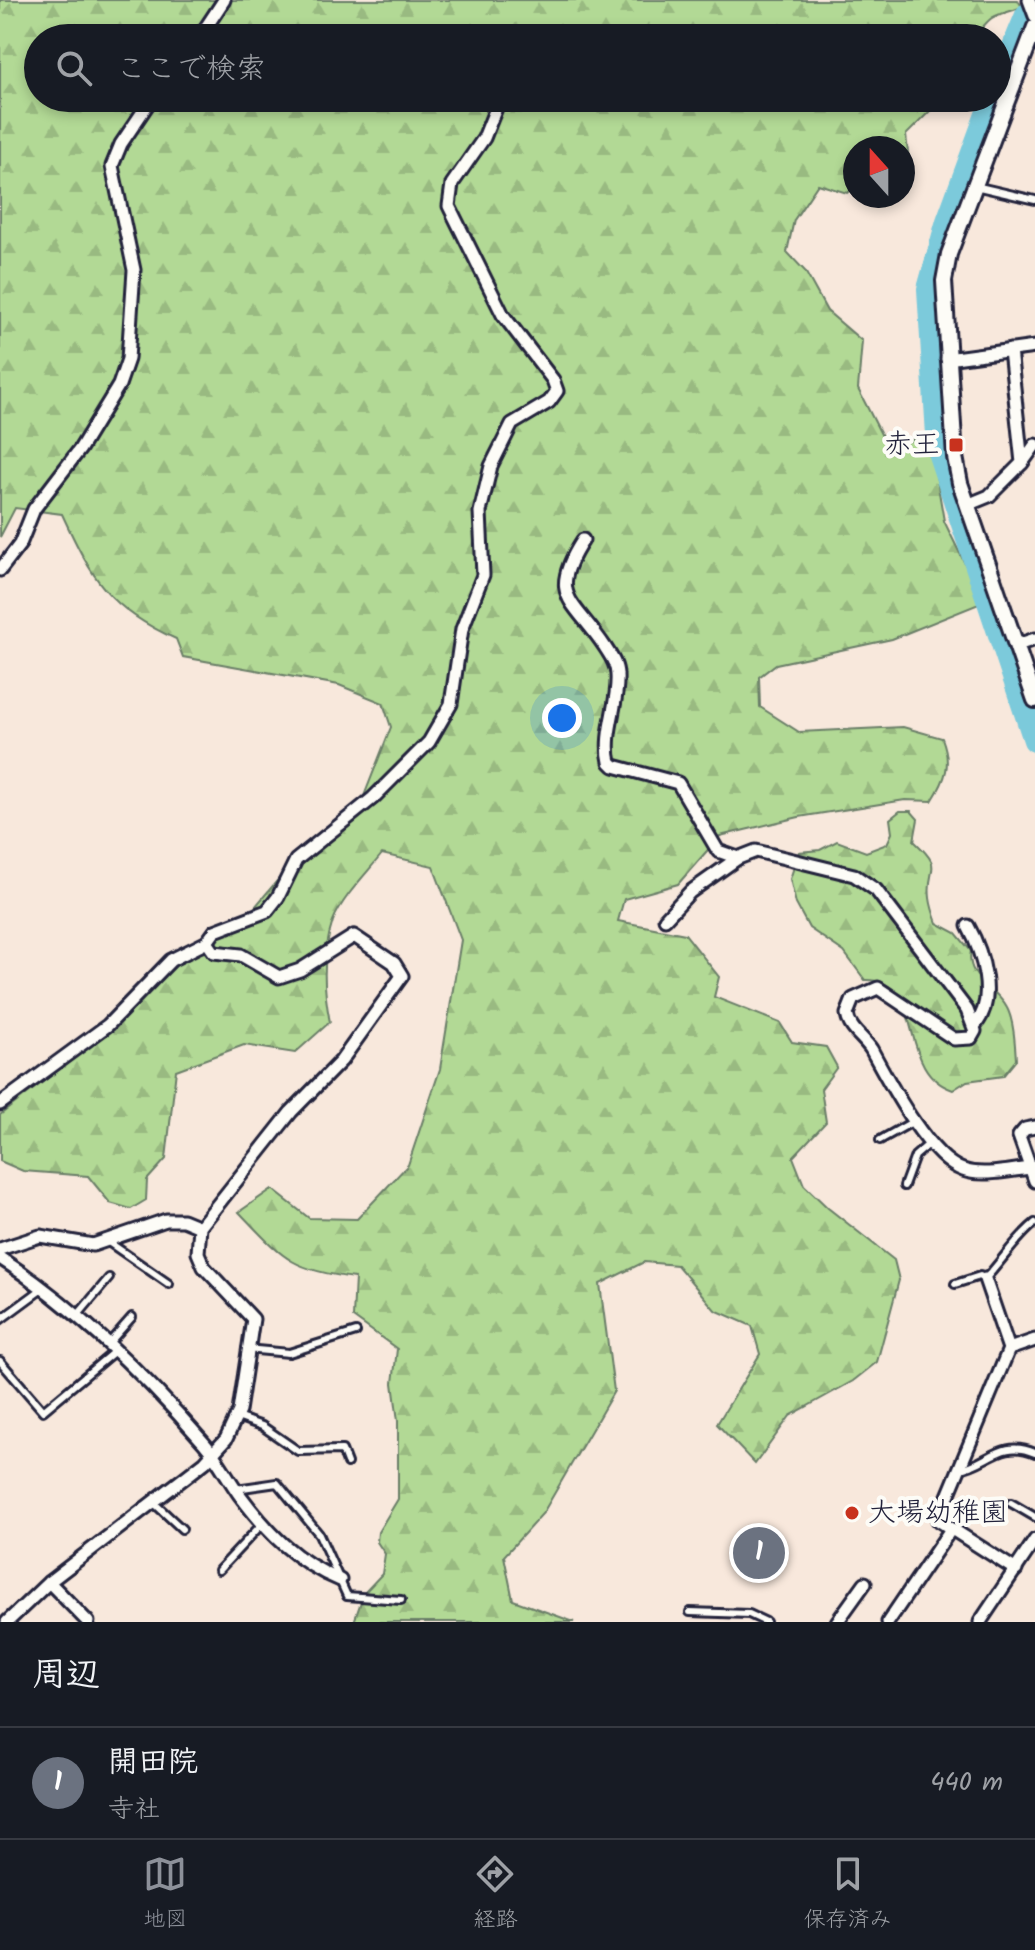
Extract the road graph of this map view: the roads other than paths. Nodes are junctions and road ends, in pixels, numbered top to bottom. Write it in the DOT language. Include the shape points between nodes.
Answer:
graph roads {
  1 [pos="224,0"];
  2 [pos="1029,0"];
  3 [pos="1035,16"];
  4 [pos="208,24"];
  5 [pos="1035,27"];
  6 [pos="1011,91"];
  7 [pos="143,112"];
  8 [pos="494,112"];
  9 [pos="1003,112"];
  10 [pos="975,186"];
  11 [pos="1035,200"];
  12 [pos="1035,347"];
  13 [pos="1010,350"];
  14 [pos="947,359"];
  15 [pos="1035,445"];
  16 [pos="1022,463"];
  17 [pos="967,505"];
  18 [pos="583,540"];
  19 [pos="0,570"];
  20 [pos="1035,639"];
  21 [pos="1017,645"];
  22 [pos="1035,700"];
  23 [pos="738,858"];
  24 [pos="665,919"];
  25 [pos="968,926"];
  26 [pos="207,942"];
  27 [pos="975,1025"];
  28 [pos="0,1104"];
  29 [pos="914,1121"];
  30 [pos="1035,1127"];
  31 [pos="880,1140"];
  32 [pos="932,1142"];
  33 [pos="1030,1168"];
  34 [pos="1035,1181"];
  35 [pos="904,1186"];
  36 [pos="1035,1223"];
  37 [pos="200,1227"];
  38 [pos="107,1241"];
  39 [pos="0,1249"];
  40 [pos="0,1258"];
  41 [pos="109,1278"];
  42 [pos="985,1279"];
  43 [pos="169,1284"];
  44 [pos="955,1284"];
  45 [pos="42,1289"];
  46 [pos="77,1316"];
  47 [pos="132,1317"];
  48 [pos="0,1320"];
  49 [pos="356,1332"];
  50 [pos="1035,1340"];
  51 [pos="112,1347"];
  52 [pos="246,1349"];
  53 [pos="1009,1349"];
  54 [pos="0,1361"];
  55 [pos="237,1417"];
  56 [pos="1035,1453"];
  57 [pos="213,1455"];
  58 [pos="347,1463"];
  59 [pos="959,1469"];
  60 [pos="236,1489"];
  61 [pos="153,1502"];
  62 [pos="1011,1503"];
  63 [pos="1035,1517"];
  64 [pos="264,1522"];
  65 [pos="182,1529"];
  66 [pos="951,1529"];
  67 [pos="1035,1540"];
  68 [pos="219,1570"];
  69 [pos="1016,1570"];
  70 [pos="340,1580"];
  71 [pos="49,1582"];
  72 [pos="865,1583"];
  73 [pos="401,1600"];
  74 [pos="690,1612"];
  75 [pos="7,1622"];
  76 [pos="88,1622"];
  77 [pos="766,1622"];
  78 [pos="837,1622"];
  79 [pos="888,1622"];
  80 [pos="980,1622"];
  1 -- 4 [label="street"];
  2 -- 3 [label="street"];
  5 -- 6 [label="street"];
  7 -- 19 [label="street" via="112,166 134,270 128,359 80,449 34,509 16,551"];
  8 -- 26 [label="street" via="484,138 452,184 449,206 497,305 557,391 507,430 491,466 480,512 484,570 462,629 451,704 439,729 404,770 296,860 273,905 259,916 215,931"];
  9 -- 10 [label="street"];
  10 -- 11 [label="lane"];
  10 -- 14 [label="street" via="944,281"];
  12 -- 13 [label="street"];
  13 -- 14 [label="street"];
  13 -- 16 [label="street"];
  14 -- 17 [label="street" via="955,457"];
  15 -- 16 [label="street"];
  16 -- 17 [label="street" via="989,496"];
  17 -- 21 [label="street"];
  18 -- 23 [label="street" via="563,586 616,667 610,762 678,783 718,851"];
  20 -- 21 [label="street"];
  21 -- 22 [label="street"];
  23 -- 24 [label="street" via="690,892"];
  23 -- 27 [label="street" via="768,851 865,880"];
  25 -- 27 [label="street" via="987,1002"];
  26 -- 28 [label="street" via="162,967 108,1025"];
  26 -- 37 [label="street" via="214,952 241,955 279,977 354,936 394,963 402,976 341,1061 291,1112"];
  27 -- 29 [label="street" via="971,1038 958,1040 884,990 873,988 853,999 848,1020"];
  29 -- 31 [label="lane"];
  29 -- 32 [label="street"];
  30 -- 33 [label="street" via="1019,1136"];
  32 -- 33 [label="street" via="963,1170"];
  32 -- 35 [label="lane" via="915,1156"];
  33 -- 34 [label="street"];
  36 -- 42 [label="lane"];
  37 -- 38 [label="street" via="166,1220"];
  37 -- 52 [label="street" via="198,1253 204,1267 253,1319"];
  38 -- 39 [label="street" via="85,1245 40,1236"];
  38 -- 43 [label="lane"];
  40 -- 45 [label="street"];
  41 -- 46 [label="lane"];
  42 -- 44 [label="lane"];
  42 -- 53 [label="street"];
  45 -- 46 [label="street"];
  45 -- 48 [label="lane"];
  46 -- 51 [label="street"];
  47 -- 51 [label="lane"];
  49 -- 52 [label="lane" via="289,1353"];
  50 -- 53 [label="street"];
  51 -- 54 [label="lane" via="43,1411"];
  51 -- 57 [label="street"];
  52 -- 55 [label="street"];
  53 -- 59 [label="street"];
  55 -- 57 [label="street"];
  55 -- 58 [label="lane" via="262,1426 298,1451 342,1450"];
  56 -- 59 [label="lane" via="1018,1448 994,1452"];
  57 -- 60 [label="street"];
  57 -- 61 [label="street"];
  59 -- 66 [label="street" via="938,1520"];
  60 -- 64 [label="street"];
  60 -- 70 [label="lane" via="277,1483 319,1534"];
  61 -- 65 [label="lane"];
  61 -- 71 [label="street"];
  62 -- 63 [label="lane"];
  64 -- 68 [label="lane"];
  64 -- 70 [label="street" via="303,1563"];
  66 -- 69 [label="street"];
  66 -- 79 [label="street"];
  67 -- 69 [label="street"];
  69 -- 80 [label="street"];
  70 -- 73 [label="lane" via="347,1596"];
  71 -- 75 [label="street"];
  71 -- 76 [label="street"];
  72 -- 78 [label="street"];
  74 -- 77 [label="lane" via="738,1612"];
}
